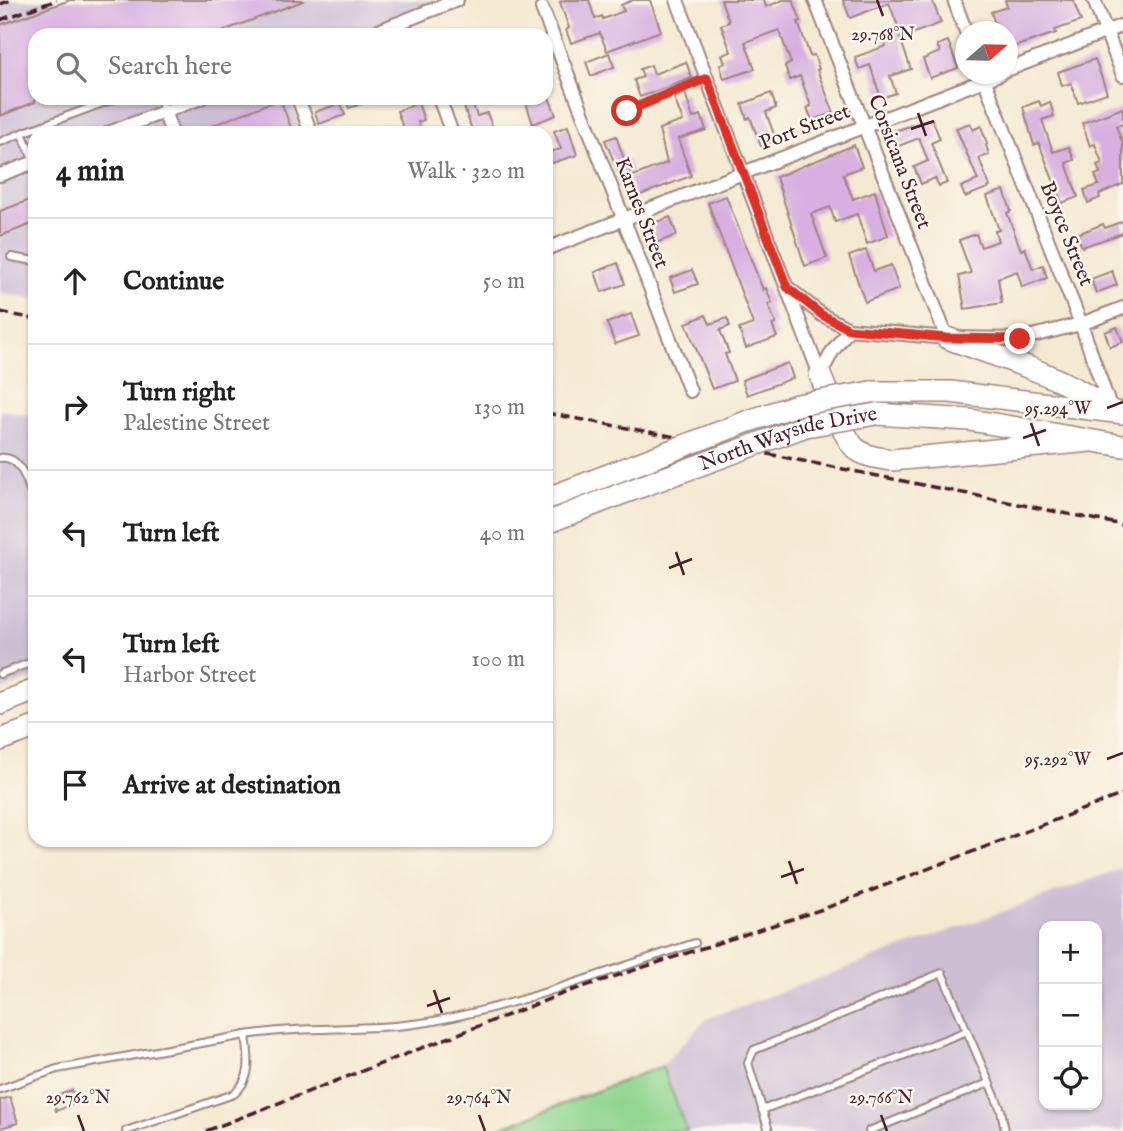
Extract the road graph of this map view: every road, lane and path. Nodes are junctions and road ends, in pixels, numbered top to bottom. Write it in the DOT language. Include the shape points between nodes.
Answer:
graph roads {
  1 [pos="457,0"];
  2 [pos="677,0"];
  3 [pos="815,0"];
  4 [pos="954,0"];
  5 [pos="1094,0"];
  6 [pos="542,8"];
  7 [pos="962,21"];
  8 [pos="1123,25"];
  9 [pos="386,28"];
  10 [pos="550,28"];
  11 [pos="1107,32"];
  12 [pos="553,37"];
  13 [pos="1018,67"];
  14 [pos="1123,75"];
  15 [pos="707,78"];
  16 [pos="966,84"];
  17 [pos="986,84"];
  18 [pos="97,105"];
  19 [pos="162,105"];
  20 [pos="181,105"];
  21 [pos="301,105"];
  22 [pos="442,105"];
  23 [pos="164,111"];
  24 [pos="627,111"];
  25 [pos="41,126"];
  26 [pos="126,126"];
  27 [pos="169,126"];
  28 [pos="308,126"];
  29 [pos="449,126"];
  30 [pos="864,126"];
  31 [pos="28,131"];
  32 [pos="22,133"];
  33 [pos="0,142"];
  34 [pos="28,148"];
  35 [pos="28,164"];
  36 [pos="743,173"];
  37 [pos="0,175"];
  38 [pos="622,219"];
  39 [pos="553,246"];
  40 [pos="11,257"];
  41 [pos="28,260"];
  42 [pos="787,287"];
  43 [pos="1123,308"];
  44 [pos="1081,324"];
  45 [pos="849,329"];
  46 [pos="947,338"];
  47 [pos="820,375"];
  48 [pos="690,391"];
  49 [pos="1117,412"];
  50 [pos="1090,442"];
  51 [pos="1123,446"];
  52 [pos="0,458"];
  53 [pos="28,489"];
  54 [pos="553,496"];
  55 [pos="553,520"];
  56 [pos="28,664"];
  57 [pos="0,674"];
  58 [pos="28,693"];
  59 [pos="0,704"];
  60 [pos="28,730"];
  61 [pos="0,740"];
  62 [pos="695,943"];
  63 [pos="967,1031"];
  64 [pos="246,1035"];
  65 [pos="989,1083"];
  66 [pos="0,1089"];
  67 [pos="762,1110"];
  68 [pos="126,1131"];
  69 [pos="769,1131"];
  70 [pos="869,1131"];
  71 [pos="1005,1131"];
  1 -- 9 [label="street"];
  2 -- 15 [label="street"];
  3 -- 30 [label="street, Corsicana Street"];
  4 -- 7 [label="street"];
  5 -- 11 [label="street"];
  6 -- 10 [label="street, Karnes Street"];
  8 -- 11 [label="street"];
  11 -- 13 [label="street"];
  11 -- 14 [label="street"];
  12 -- 38 [label="street, Karnes Street"];
  15 -- 24 [label="lane"];
  15 -- 36 [label="street"];
  16 -- 30 [label="street, Port Street"];
  17 -- 44 [label="street, Boyce Street"];
  18 -- 25 [label="lane"];
  19 -- 23 [label="lane"];
  20 -- 23 [label="street"];
  21 -- 28 [label="street"];
  22 -- 29 [label="street"];
  23 -- 26 [label="street"];
  23 -- 27 [label="street"];
  30 -- 36 [label="street, Port Street"];
  30 -- 46 [label="street, Corsicana Street"];
  31 -- 32 [label="lane"];
  32 -- 33 [label="lane"];
  32 -- 34 [label="lane"];
  35 -- 37 [label="street"];
  36 -- 38 [label="street, Port Street"];
  36 -- 42 [label="street"];
  38 -- 39 [label="street, Port Street"];
  38 -- 48 [label="street, Karnes Street"];
  40 -- 41 [label="lane"];
  42 -- 45 [label="street" via="822,315"];
  42 -- 47 [label="street"];
  43 -- 44 [label="street"];
  44 -- 46 [label="street" via="1020,339"];
  44 -- 49 [label="street, Boyce Street"];
  45 -- 46 [label="street"];
  45 -- 47 [label="street"];
  46 -- 49 [label="main road" via="1069,383"];
  47 -- 50 [label="main road" via="847,436 870,457 892,460"];
  49 -- 54 [label="main road, North Wayside Drive, bridge" via="950,392 871,392 797,405"];
  50 -- 51 [label="main road, North Wayside Drive"];
  50 -- 55 [label="main road, North Wayside Drive, bridge" via="970,420 876,414 774,436"];
  52 -- 53 [label="lane" via="16,462"];
  56 -- 57 [label="lane"];
  58 -- 59 [label="main road"];
  60 -- 61 [label="main road"];
  62 -- 64 [label="lane" via="454,1017"];
  63 -- 65 [label="lane"];
  63 -- 67 [label="lane"];
  63 -- 67 [label="lane" via="942,972 754,1049 748,1063"];
  64 -- 66 [label="lane" via="57,1069"];
  64 -- 68 [label="lane" via="249,1069 245,1083 234,1094"];
  65 -- 70 [label="lane"];
  65 -- 71 [label="lane"];
  67 -- 69 [label="lane"];
}
